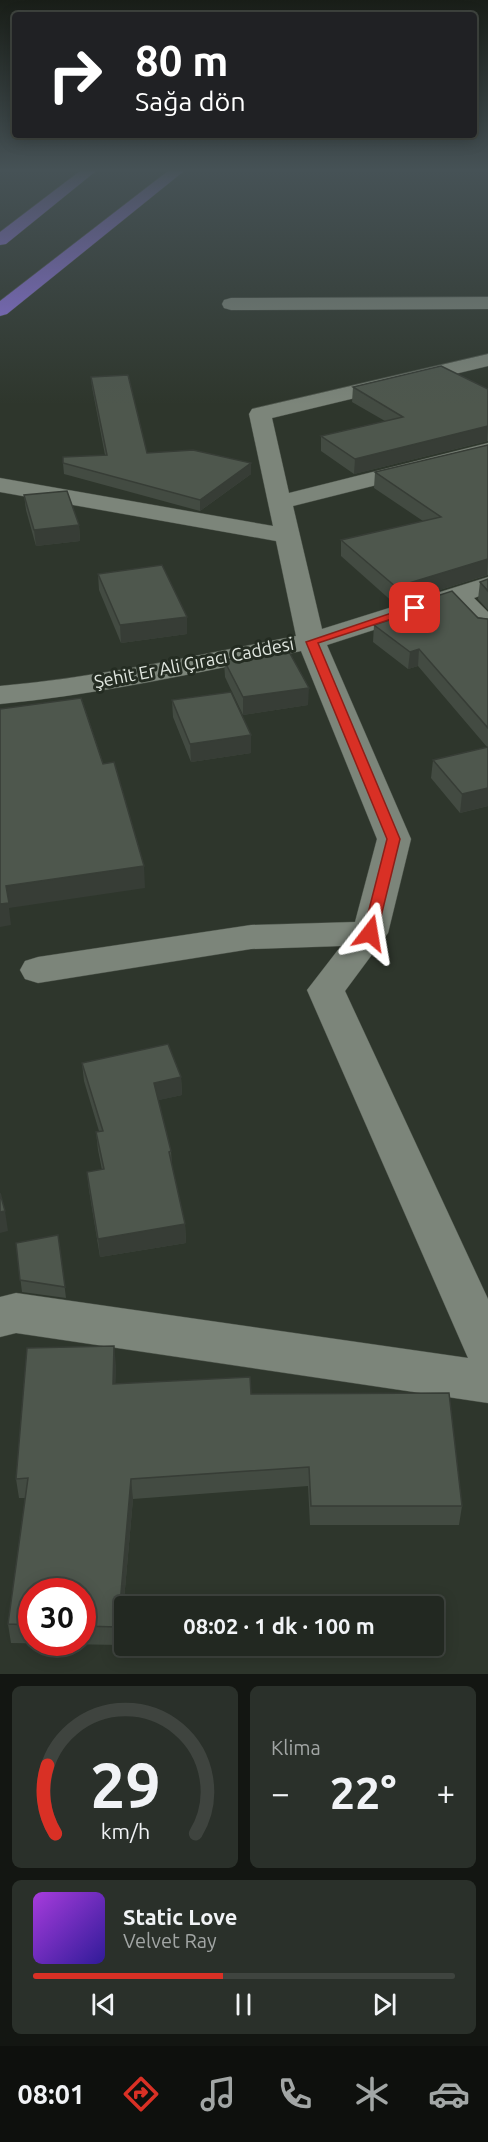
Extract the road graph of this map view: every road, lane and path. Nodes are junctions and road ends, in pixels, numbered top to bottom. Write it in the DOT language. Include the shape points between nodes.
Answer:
graph roads {
  1 [pos="69,249"];
  2 [pos="77,249"];
  3 [pos="488,303"];
  4 [pos="231,304"];
  5 [pos="0,309"];
  6 [pos="488,360"];
  7 [pos="488,450"];
  8 [pos="0,485"];
  9 [pos="280,502"];
  10 [pos="288,536"];
  11 [pos="488,585"];
  12 [pos="456,595"];
  13 [pos="488,627"];
  14 [pos="311,642"];
  15 [pos="0,695"];
  16 [pos="370,933"];
  17 [pos="38,970"];
  18 [pos="0,1317"];
  19 [pos="488,1350"];
  20 [pos="488,1382"];
  1 -- 5 [label="highway"];
  2 -- 5 [label="highway"];
  3 -- 4 [label="street"];
  6 -- 9 [label="street" via="260,414"];
  7 -- 9 [label="street"];
  8 -- 10 [label="street"];
  9 -- 10 [label="street"];
  10 -- 14 [label="street"];
  11 -- 12 [label="street, Şehit Er Ali Çıracı Caddesi"];
  12 -- 13 [label="street"];
  12 -- 14 [label="street, Şehit Er Ali Çıracı Caddesi"];
  14 -- 15 [label="street, Şehit Er Ali Çıracı Caddesi" via="158,672"];
  14 -- 16 [label="street" via="394,839"];
  16 -- 17 [label="street" via="251,937"];
  16 -- 19 [label="street" via="326,990"];
  18 -- 20 [label="street" via="16,1313"];
}
